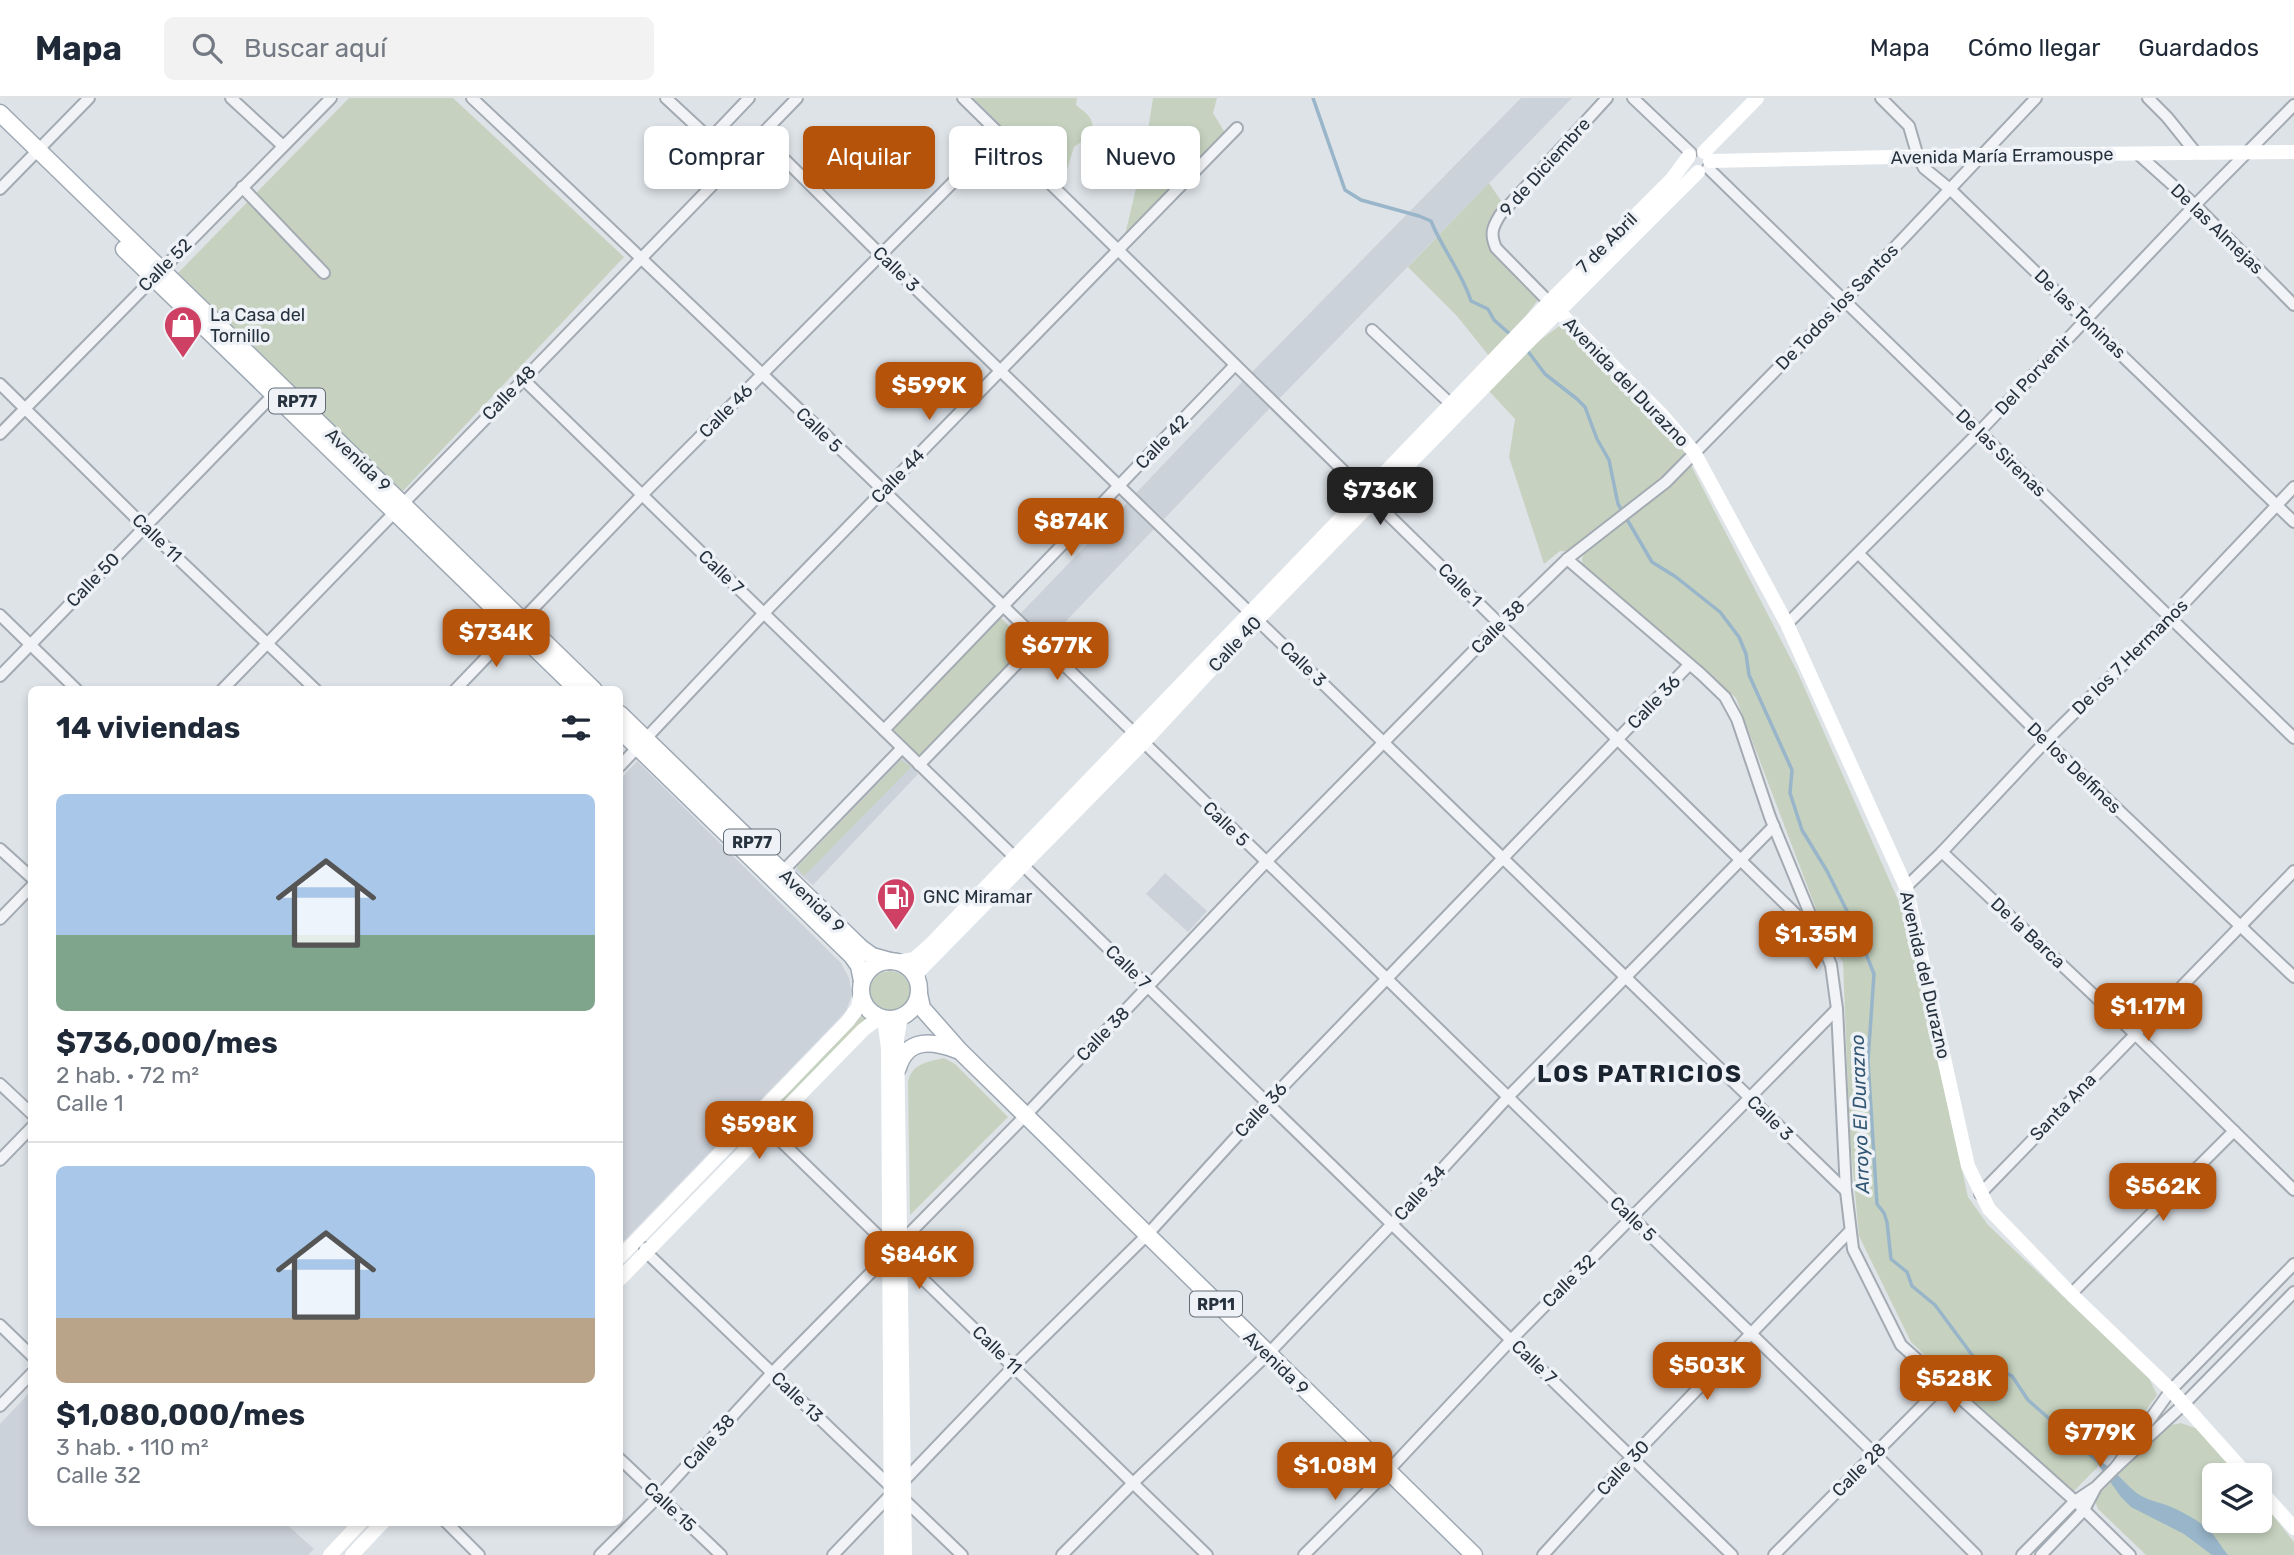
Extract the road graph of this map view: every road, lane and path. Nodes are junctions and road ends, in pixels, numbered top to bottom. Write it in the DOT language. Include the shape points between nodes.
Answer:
graph roads {
  1 [pos="89,98"];
  2 [pos="231,98"];
  3 [pos="331,98"];
  4 [pos="471,98"];
  5 [pos="666,98"];
  6 [pos="748,98"];
  7 [pos="797,98"];
  8 [pos="963,98"];
  9 [pos="1607,98"];
  10 [pos="1633,98"];
  11 [pos="1757,98"];
  12 [pos="1881,98"];
  13 [pos="2036,98"];
  14 [pos="2148,98"];
  15 [pos="2294,105"];
  16 [pos="0,113"];
  17 [pos="695,126"];
  18 [pos="722,126"];
  19 [pos="770,126"];
  20 [pos="991,126"];
  21 [pos="0,127"];
  22 [pos="1237,128"];
  23 [pos="283,146"];
  24 [pos="2294,152"];
  25 [pos="2196,153"];
  26 [pos="2248,153"];
  27 [pos="34,154"];
  28 [pos="2138,154"];
  29 [pos="1983,155"];
  30 [pos="1918,156"];
  31 [pos="1700,160"];
  32 [pos="789,164"];
  33 [pos="949,186"];
  34 [pos="242,187"];
  35 [pos="0,189"];
  36 [pos="709,189"];
  37 [pos="1056,189"];
  38 [pos="1951,190"];
  39 [pos="2195,205"];
  40 [pos="1118,249"];
  41 [pos="881,255"];
  42 [pos="640,257"];
  43 [pos="157,273"];
  44 [pos="324,273"];
  45 [pos="1844,301"];
  46 [pos="2294,305"];
  47 [pos="1554,306"];
  48 [pos="2085,319"];
  49 [pos="1373,331"];
  50 [pos="1507,355"];
  51 [pos="1235,365"];
  52 [pos="1000,371"];
  53 [pos="762,375"];
  54 [pos="523,379"];
  55 [pos="0,384"];
  56 [pos="278,390"];
  57 [pos="24,408"];
  58 [pos="1456,408"];
  59 [pos="1979,432"];
  60 [pos="0,433"];
  61 [pos="1694,452"];
  62 [pos="1119,486"];
  63 [pos="2294,487"];
  64 [pos="883,492"];
  65 [pos="642,495"];
  66 [pos="1371,496"];
  67 [pos="2276,505"];
  68 [pos="399,508"];
  69 [pos="2294,522"];
  70 [pos="1614,523"];
  71 [pos="145,527"];
  72 [pos="1859,554"];
  73 [pos="1567,559"];
  74 [pos="1002,607"];
  75 [pos="764,614"];
  76 [pos="0,615"];
  77 [pos="1254,617"];
  78 [pos="2171,617"];
  79 [pos="518,623"];
  80 [pos="1500,624"];
  81 [pos="1787,624"];
  82 [pos="267,642"];
  83 [pos="1038,642"];
  84 [pos="31,645"];
  85 [pos="1689,665"];
  86 [pos="0,676"];
  87 [pos="73,686"];
  88 [pos="226,686"];
  89 [pos="312,686"];
  90 [pos="459,686"];
  91 [pos="574,686"];
  92 [pos="589,686"];
  93 [pos="623,718"];
  94 [pos="884,730"];
  95 [pos="623,732"];
  96 [pos="2294,738"];
  97 [pos="1138,739"];
  98 [pos="1618,740"];
  99 [pos="2046,741"];
  100 [pos="641,743"];
  101 [pos="1384,743"];
  102 [pos="902,748"];
  103 [pos="623,763"];
  104 [pos="919,765"];
  105 [pos="1774,826"];
  106 [pos="0,849"];
  107 [pos="1942,852"];
  108 [pos="1503,859"];
  109 [pos="1741,860"];
  110 [pos="1019,862"];
  111 [pos="1266,862"];
  112 [pos="2294,871"];
  113 [pos="782,872"];
  114 [pos="28,874"];
  115 [pos="1906,887"];
  116 [pos="28,890"];
  117 [pos="0,919"];
  118 [pos="2240,925"];
  119 [pos="1818,935"];
  120 [pos="894,962"];
  121 [pos="1625,977"];
  122 [pos="2294,977"];
  123 [pos="1387,980"];
  124 [pos="862,985"];
  125 [pos="1149,986"];
  126 [pos="918,987"];
  127 [pos="1837,1005"];
  128 [pos="905,1015"];
  129 [pos="881,1018"];
  130 [pos="2135,1034"];
  131 [pos="960,1051"];
  132 [pos="898,1068"];
  133 [pos="0,1084"];
  134 [pos="1508,1097"];
  135 [pos="1750,1098"];
  136 [pos="1268,1103"];
  137 [pos="28,1110"];
  138 [pos="756,1116"];
  139 [pos="1025,1116"];
  140 [pos="767,1127"];
  141 [pos="28,1131"];
  142 [pos="2234,1131"];
  143 [pos="0,1160"];
  144 [pos="2294,1190"];
  145 [pos="1846,1191"];
  146 [pos="1980,1194"];
  147 [pos="1632,1218"];
  148 [pos="1391,1225"];
  149 [pos="1850,1231"];
  150 [pos="642,1233"];
  151 [pos="1147,1235"];
  152 [pos="895,1249"];
  153 [pos="646,1252"];
  154 [pos="623,1253"];
  155 [pos="2294,1264"];
  156 [pos="623,1276"];
  157 [pos="2294,1292"];
  158 [pos="2071,1294"];
  159 [pos="0,1325"];
  160 [pos="1751,1334"];
  161 [pos="1511,1340"];
  162 [pos="28,1352"];
  163 [pos="1268,1354"];
  164 [pos="1013,1367"];
  165 [pos="772,1373"];
  166 [pos="28,1377"];
  167 [pos="1943,1385"];
  168 [pos="2171,1390"];
  169 [pos="2184,1404"];
  170 [pos="0,1406"];
  171 [pos="1875,1454"];
  172 [pos="1632,1457"];
  173 [pos="623,1462"];
  174 [pos="2236,1463"];
  175 [pos="2116,1467"];
  176 [pos="1388,1471"];
  177 [pos="1133,1483"];
  178 [pos="2096,1487"];
  179 [pos="896,1490"];
  180 [pos="659,1496"];
  181 [pos="2075,1501"];
  182 [pos="2272,1503"];
  183 [pos="2084,1510"];
  184 [pos="357,1526"];
  185 [pos="379,1526"];
  186 [pos="450,1526"];
  187 [pos="2294,1528"];
  188 [pos="330,1555"];
  189 [pos="352,1555"];
  190 [pos="479,1555"];
  191 [pos="600,1555"];
  192 [pos="721,1555"];
  193 [pos="833,1555"];
  194 [pos="891,1555"];
  195 [pos="905,1555"];
  196 [pos="962,1555"];
  197 [pos="1062,1555"];
  198 [pos="1207,1555"];
  199 [pos="1304,1555"];
  200 [pos="1474,1555"];
  201 [pos="1544,1555"];
  202 [pos="1732,1555"];
  203 [pos="1774,1555"];
  204 [pos="1976,1555"];
  205 [pos="2022,1555"];
  206 [pos="2040,1555"];
  207 [pos="2130,1555"];
  1 -- 27 [label="street"];
  2 -- 23 [label="street"];
  3 -- 23 [label="street, Calle 52"];
  4 -- 42 [label="street, Calle 5"];
  5 -- 17 [label="street"];
  6 -- 18 [label="street"];
  7 -- 19 [label="street, Calle 48"];
  8 -- 20 [label="street, Calle 1"];
  9 -- 47 [label="street, 9 de Diciembre" via="1491,230 1496,248"];
  10 -- 31 [label="street, De las Sirenas"];
  11 -- 31 [label="main road, 7 de Abril"];
  12 -- 30 [label="street, De las Toninas" via="1909,126"];
  13 -- 29 [label="street, De Todos los Santos"];
  14 -- 25 [label="street"];
  15 -- 26 [label="street, Del Porvenir"];
  16 -- 27 [label="main road, Avenida 9 / RP77"];
  21 -- 27 [label="main road, Avenida 9 / RP77"];
  22 -- 40 [label="street, Calle 44"];
  23 -- 34 [label="street, Calle 52"];
  24 -- 26 [label="main road, Avenida María Erramouspe"];
  25 -- 26 [label="main road, Avenida María Erramouspe"];
  25 -- 28 [label="main road, Avenida María Erramouspe"];
  26 -- 39 [label="street, Del Porvenir"];
  27 -- 35 [label="street"];
  27 -- 43 [label="main road, Avenida 9 / RP77"];
  28 -- 29 [label="main road, Avenida María Erramouspe"];
  28 -- 39 [label="street, De las Almejas"];
  29 -- 30 [label="main road, Avenida María Erramouspe"];
  29 -- 38 [label="street, De Todos los Santos"];
  30 -- 31 [label="main road, Avenida María Erramouspe"];
  30 -- 38 [label="street, De las Toninas" via="1924,168"];
  31 -- 45 [label="street, De las Sirenas"];
  31 -- 47 [label="main road, 7 de Abril" via="1672,179"];
  32 -- 41 [label="street, Calle 3"];
  33 -- 41 [label="street, Calle 46"];
  34 -- 43 [label="street, Calle 52"];
  34 -- 44 [label="street"];
  36 -- 42 [label="street, Calle 48"];
  37 -- 40 [label="street, Calle 1"];
  38 -- 45 [label="street, De Todos los Santos"];
  38 -- 48 [label="street, De las Toninas"];
  39 -- 46 [label="street, De las Almejas"];
  39 -- 48 [label="street, Del Porvenir"];
  40 -- 51 [label="street, Calle 1"];
  40 -- 52 [label="street, Calle 44"];
  41 -- 52 [label="street, Calle 3"];
  41 -- 53 [label="street, Calle 46"];
  42 -- 53 [label="street, Calle 5"];
  42 -- 54 [label="street, Calle 48"];
  43 -- 56 [label="main road, Avenida 9 / RP77"];
  43 -- 57 [label="street, Calle 52"];
  45 -- 59 [label="street, De las Sirenas"];
  45 -- 61 [label="street, De Todos los Santos"];
  47 -- 50 [label="main road, 7 de Abril"];
  47 -- 61 [label="main road, Avenida del Durazno"];
  48 -- 59 [label="street, Del Porvenir"];
  48 -- 67 [label="street, De las Toninas"];
  49 -- 58 [label="street"];
  50 -- 58 [label="main road, Calle 40"];
  51 -- 62 [label="street, Calle 42"];
  51 -- 66 [label="street, Calle 1"];
  52 -- 62 [label="street, Calle 3"];
  52 -- 64 [label="street, Calle 44"];
  53 -- 64 [label="street, Calle 5"];
  53 -- 65 [label="street, Calle 46"];
  54 -- 65 [label="street, Calle 7"];
  54 -- 68 [label="street, Calle 48"];
  55 -- 57 [label="street, Calle 11"];
  56 -- 68 [label="main road, Avenida 9 / RP77"];
  56 -- 71 [label="street, Calle 50"];
  57 -- 60 [label="street, Calle 52"];
  57 -- 71 [label="street, Calle 11"];
  58 -- 66 [label="main road, Calle 40"];
  59 -- 72 [label="street, Del Porvenir"];
  59 -- 78 [label="street, De las Sirenas"];
  61 -- 70 [label="street, De Todos los Santos" via="1666,482"];
  61 -- 81 [label="main road, Avenida del Durazno"];
  62 -- 74 [label="street, Calle 42"];
  62 -- 77 [label="street, Calle 3"];
  63 -- 67 [label="street, De los 7 Hermanos"];
  64 -- 74 [label="street, Calle 5"];
  64 -- 75 [label="street, Calle 44"];
  65 -- 75 [label="street, Calle 7"];
  65 -- 79 [label="street, Calle 46"];
  66 -- 77 [label="main road, Calle 40"];
  66 -- 80 [label="street, Calle 1"];
  67 -- 69 [label="street, De las Toninas"];
  67 -- 78 [label="street, De los 7 Hermanos"];
  68 -- 79 [label="main road, Avenida 9 / RP77"];
  68 -- 82 [label="street, Calle 48"];
  70 -- 73 [label="street, Calle 38"];
  71 -- 82 [label="street, Calle 11"];
  71 -- 84 [label="street, Calle 50"];
  72 -- 81 [label="street, Del Porvenir"];
  72 -- 99 [label="street, De los Delfines"];
  73 -- 80 [label="street, Calle 38"];
  73 -- 85 [label="street"];
  74 -- 83 [label="street, Calle 5"];
  74 -- 94 [label="street, Calle 42"];
  75 -- 94 [label="street, Calle 7"];
  75 -- 100 [label="street, Calle 44"];
  76 -- 84 [label="street"];
  77 -- 97 [label="main road, Calle 40"];
  77 -- 101 [label="street, Calle 3"];
  78 -- 96 [label="street, De las Sirenas"];
  78 -- 99 [label="street, De los 7 Hermanos"];
  79 -- 90 [label="street, Calle 46"];
  79 -- 91 [label="main road, Avenida 9 / RP77"];
  79 -- 92 [label="main road, Avenida 9 / RP77"];
  80 -- 98 [label="street, Calle 1"];
  80 -- 101 [label="street, Calle 38"];
  81 -- 115 [label="main road, Avenida del Durazno"];
  82 -- 88 [label="street, Calle 48"];
  82 -- 89 [label="street, Calle 11"];
  83 -- 97 [label="street, Calle 5"];
  83 -- 104 [label="street"];
  84 -- 86 [label="street, Calle 50"];
  84 -- 87 [label="street"];
  85 -- 98 [label="street, Calle 36"];
  85 -- 105 [label="street" via="1725,696"];
  93 -- 100 [label="main road, Avenida 9 / RP77"];
  94 -- 102 [label="street, Calle 7"];
  95 -- 100 [label="main road, Avenida 9 / RP77"];
  97 -- 110 [label="main road, Calle 40"];
  97 -- 111 [label="street, Calle 5"];
  98 -- 108 [label="street, Calle 36"];
  98 -- 109 [label="street, Calle 1"];
  99 -- 107 [label="street, De los 7 Hermanos"];
  99 -- 118 [label="street, De los Delfines"];
  100 -- 103 [label="street, Calle 44"];
  100 -- 113 [label="main road, Avenida 9 / RP77"];
  100 -- 124 [label="main road, Avenida 9 / RP77" via="852,956"];
  101 -- 108 [label="street, Calle 3"];
  101 -- 111 [label="street, Calle 38"];
  102 -- 104 [label="street, Calle 7"];
  102 -- 113 [label="street"];
  104 -- 110 [label="street, Calle 7"];
  105 -- 109 [label="street, Calle 34"];
  105 -- 119 [label="street"];
  106 -- 114 [label="street"];
  107 -- 115 [label="street, De los 7 Hermanos"];
  107 -- 130 [label="street, De la Barca"];
  108 -- 121 [label="street, Calle 3"];
  108 -- 123 [label="street, Calle 36"];
  109 -- 119 [label="street, Calle 1"];
  109 -- 121 [label="street, Calle 34"];
  110 -- 120 [label="main road, Calle 40" via="914,959"];
  110 -- 125 [label="street, Calle 7"];
  110 -- 126 [label="main road, Calle 40" via="922,968"];
  111 -- 123 [label="street, Calle 5"];
  111 -- 125 [label="street, Calle 38"];
  112 -- 118 [label="street, Santa Ana"];
  113 -- 120 [label="main road, Avenida 9 / RP77" via="861,948"];
  115 -- 146 [label="main road, Avenida del Durazno" via="1968,1166"];
  116 -- 117 [label="street"];
  118 -- 122 [label="street, De los Delfines"];
  118 -- 130 [label="street, Santa Ana"];
  119 -- 127 [label="street, Calle 1" via="1831,965"];
  120 -- 124 [label="main road" via="873,967"];
  120 -- 126 [label="main road, RP11" via="913,972"];
  121 -- 134 [label="street, Calle 34"];
  121 -- 135 [label="street, Calle 3"];
  123 -- 134 [label="street, Calle 5"];
  123 -- 136 [label="street, Calle 36"];
  124 -- 129 [label="main road" via="864,1004"];
  124 -- 138 [label="main road" via="854,1014"];
  125 -- 136 [label="street, Calle 7"];
  125 -- 139 [label="street, Calle 38"];
  126 -- 128 [label="main road" via="915,1005"];
  126 -- 131 [label="main road, Avenida 9 / RP11" via="922,1009"];
  127 -- 135 [label="street, Calle 32"];
  127 -- 145 [label="street, Calle 1"];
  128 -- 129 [label="main road"];
  128 -- 131 [label="main road, Avenida 9 / RP11" via="913,1014"];
  128 -- 132 [label="main road" via="897,1039"];
  129 -- 140 [label="main road" via="863,1030"];
  129 -- 152 [label="main road" via="888,1048"];
  130 -- 142 [label="street, De la Barca"];
  130 -- 146 [label="street, Santa Ana"];
  131 -- 132 [label="main road" via="936,1044 916,1046 903,1054"];
  131 -- 139 [label="main road, Avenida 9 / RP11"];
  132 -- 152 [label="main road"];
  133 -- 137 [label="street"];
  134 -- 147 [label="street, Calle 5"];
  134 -- 148 [label="street, Calle 34"];
  135 -- 145 [label="street, Calle 3"];
  135 -- 147 [label="street, Calle 32"];
  136 -- 148 [label="street, Calle 7"];
  136 -- 151 [label="street, Calle 36"];
  138 -- 140 [label="street, Calle 11"];
  138 -- 150 [label="main road"];
  139 -- 151 [label="main road, Avenida 9 / RP11"];
  139 -- 152 [label="street, Calle 38"];
  140 -- 152 [label="street, Calle 11"];
  140 -- 153 [label="main road"];
  141 -- 143 [label="street"];
  142 -- 144 [label="street, De la Barca"];
  142 -- 158 [label="street"];
  145 -- 149 [label="street, Calle 1"];
  146 -- 158 [label="main road, Avenida del Durazno"];
  147 -- 160 [label="street, Calle 5"];
  147 -- 161 [label="street, Calle 32"];
  148 -- 161 [label="street, Calle 7"];
  148 -- 163 [label="street, Calle 34"];
  149 -- 160 [label="street, Calle 30"];
  149 -- 167 [label="street" via="1853,1249 1901,1345"];
  150 -- 153 [label="street"];
  150 -- 154 [label="main road"];
  151 -- 163 [label="main road, Avenida 9 / RP11"];
  151 -- 164 [label="street, Calle 36"];
  152 -- 164 [label="street, Calle 11"];
  152 -- 165 [label="street, Calle 38"];
  152 -- 179 [label="main road"];
  153 -- 156 [label="main road"];
  153 -- 165 [label="street, Calle 13"];
  155 -- 168 [label="street"];
  157 -- 169 [label="street"];
  158 -- 168 [label="main road, Avenida del Durazno"];
  159 -- 162 [label="street"];
  160 -- 171 [label="street, Calle 5"];
  160 -- 172 [label="street, Calle 30"];
  161 -- 172 [label="street, Calle 7"];
  161 -- 176 [label="street, Calle 32"];
  163 -- 176 [label="main road, Avenida 9 / RP11"];
  163 -- 177 [label="street, Calle 34"];
  164 -- 177 [label="street, Calle 11"];
  164 -- 179 [label="street, Calle 36"];
  165 -- 179 [label="street, Calle 13"];
  165 -- 180 [label="street, Calle 38"];
  166 -- 170 [label="street"];
  167 -- 171 [label="street, Calle 28"];
  167 -- 181 [label="street"];
  168 -- 169 [label="main road, Avenida del Durazno"];
  168 -- 175 [label="street"];
  169 -- 174 [label="main road, Avenida del Durazno"];
  169 -- 175 [label="street"];
  171 -- 203 [label="street, Calle 28"];
  171 -- 204 [label="street, Calle 5"];
  172 -- 201 [label="street, Calle 30"];
  172 -- 202 [label="street, Calle 7"];
  173 -- 180 [label="street, Calle 15"];
  175 -- 178 [label="street"];
  176 -- 199 [label="street, Calle 32"];
  176 -- 200 [label="main road, Avenida 9 / RP11"];
  177 -- 197 [label="street, Calle 34"];
  177 -- 198 [label="street, Calle 11"];
  178 -- 181 [label="street"];
  178 -- 183 [label="street"];
  179 -- 193 [label="street, Calle 36"];
  179 -- 194 [label="main road"];
  179 -- 195 [label="main road"];
  179 -- 196 [label="street, Calle 13"];
  180 -- 191 [label="street, Calle 38"];
  180 -- 192 [label="street, Calle 15"];
  181 -- 183 [label="street"];
  181 -- 205 [label="street"];
  182 -- 187 [label="main road"];
  183 -- 206 [label="street"];
  183 -- 207 [label="street"];
  184 -- 188 [label="main road"];
  185 -- 189 [label="main road"];
  186 -- 190 [label="street"];
}
